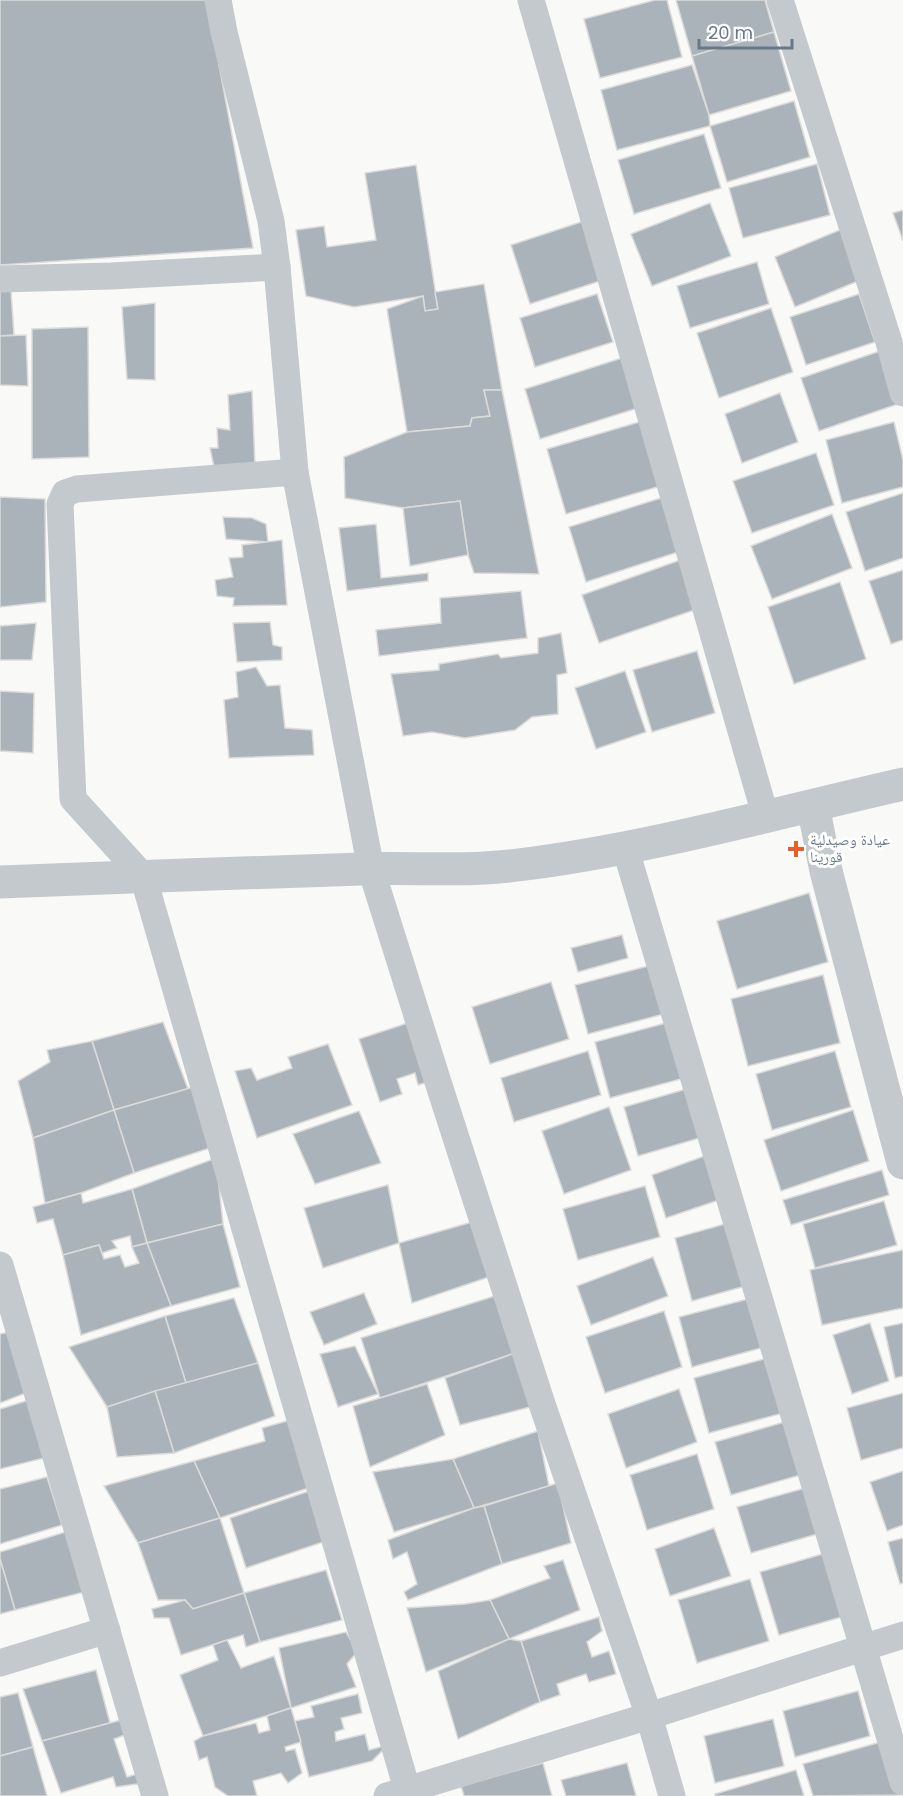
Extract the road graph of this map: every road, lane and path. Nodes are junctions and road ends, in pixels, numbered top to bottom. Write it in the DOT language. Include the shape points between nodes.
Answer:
graph roads {
  1 [pos="218,0"];
  2 [pos="531,0"];
  3 [pos="780,0"];
  4 [pos="277,267"];
  5 [pos="0,279"];
  6 [pos="903,393"];
  7 [pos="295,472"];
  8 [pos="903,784"];
  9 [pos="813,806"];
  10 [pos="766,818"];
  11 [pos="626,847"];
  12 [pos="371,868"];
  13 [pos="143,876"];
  14 [pos="0,882"];
  15 [pos="903,1162"];
  16 [pos="0,1265"];
  17 [pos="107,1630"];
  18 [pos="903,1635"];
  19 [pos="862,1648"];
  20 [pos="0,1663"];
  21 [pos="649,1716"];
  22 [pos="903,1782"];
  23 [pos="401,1794"];
  24 [pos="155,1796"];
  25 [pos="672,1796"];
  1 -- 4 [label="street" via="270,221"];
  2 -- 10 [label="street"];
  3 -- 6 [label="street"];
  4 -- 5 [label="street"];
  4 -- 7 [label="street"];
  7 -- 12 [label="street"];
  7 -- 13 [label="street" via="77,489 65,493 60,504 73,799"];
  8 -- 9 [label="street"];
  9 -- 10 [label="street"];
  9 -- 15 [label="street" via="826,871"];
  10 -- 11 [label="street"];
  11 -- 12 [label="street" via="515,866 451,870"];
  11 -- 19 [label="street"];
  12 -- 13 [label="street"];
  12 -- 21 [label="street" via="542,1404"];
  13 -- 14 [label="street"];
  13 -- 23 [label="street"];
  16 -- 17 [label="street"];
  17 -- 20 [label="street"];
  17 -- 24 [label="street"];
  18 -- 19 [label="street"];
  19 -- 21 [label="street"];
  19 -- 22 [label="street"];
  21 -- 23 [label="street"];
  21 -- 25 [label="street"];
}
